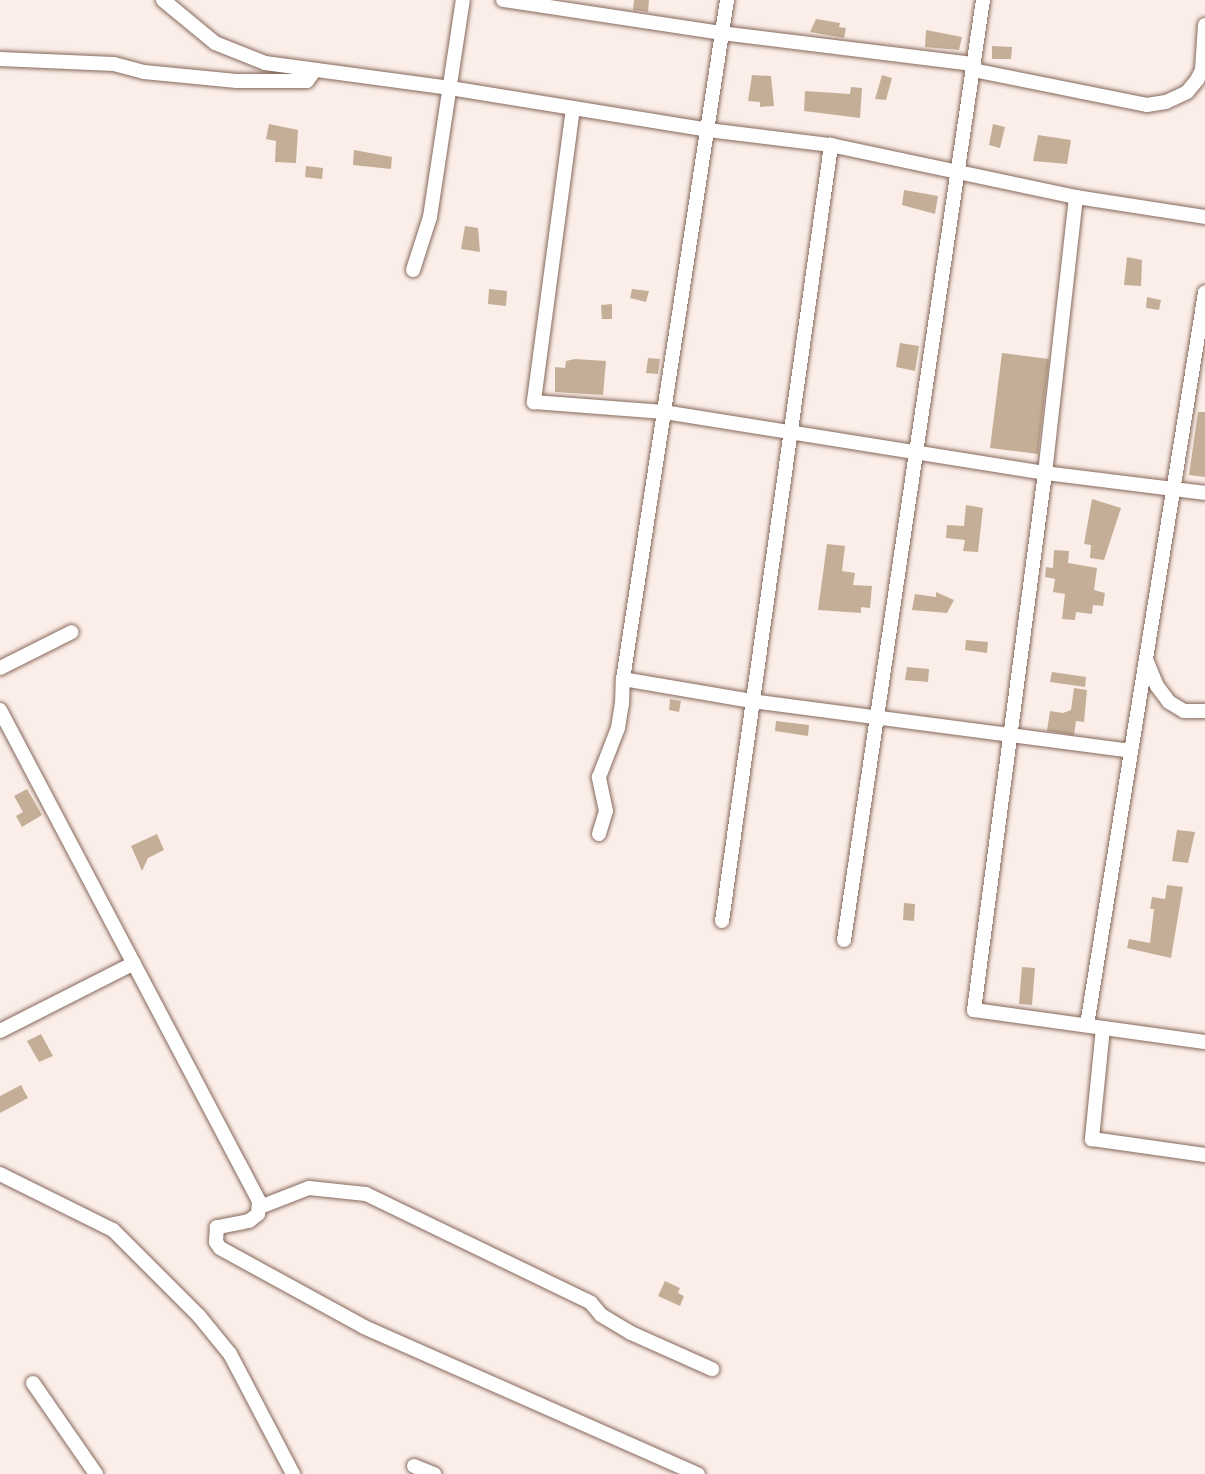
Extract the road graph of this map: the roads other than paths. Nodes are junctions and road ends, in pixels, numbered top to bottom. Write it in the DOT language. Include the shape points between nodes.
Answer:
graph roads {
  1 [pos="163,0"];
  2 [pos="463,0"];
  3 [pos="503,0"];
  4 [pos="727,0"];
  5 [pos="983,0"];
  6 [pos="1205,25"];
  7 [pos="721,33"];
  8 [pos="0,59"];
  9 [pos="973,67"];
  10 [pos="315,70"];
  11 [pos="450,88"];
  12 [pos="573,108"];
  13 [pos="708,130"];
  14 [pos="831,145"];
  15 [pos="959,172"];
  16 [pos="1076,196"];
  17 [pos="1205,217"];
  18 [pos="413,270"];
  19 [pos="1205,292"];
  20 [pos="664,412"];
  21 [pos="789,432"];
  22 [pos="919,453"];
  23 [pos="1045,473"];
  24 [pos="1174,489"];
  25 [pos="1205,493"];
  26 [pos="72,632"];
  27 [pos="1146,659"];
  28 [pos="0,668"];
  29 [pos="623,679"];
  30 [pos="752,701"];
  31 [pos="0,710"];
  32 [pos="1205,711"];
  33 [pos="874,718"];
  34 [pos="1009,737"];
  35 [pos="1130,751"];
  36 [pos="599,834"];
  37 [pos="722,921"];
  38 [pos="844,940"];
  39 [pos="134,963"];
  40 [pos="1087,1025"];
  41 [pos="1103,1028"];
  42 [pos="0,1031"];
  43 [pos="1205,1041"];
  44 [pos="1205,1155"];
  45 [pos="0,1174"];
  46 [pos="260,1207"];
  47 [pos="711,1369"];
  48 [pos="33,1383"];
  49 [pos="414,1466"];
  50 [pos="96,1474"];
  51 [pos="293,1474"];
  52 [pos="434,1474"];
  53 [pos="698,1474"];
  1 -- 10 [label="street" via="215,43 235,53 265,63"];
  2 -- 11 [label="street"];
  3 -- 7 [label="street"];
  4 -- 7 [label="street"];
  5 -- 9 [label="street"];
  6 -- 9 [label="street" via="1202,70 1197,80 1187,92 1166,102 1147,105"];
  7 -- 9 [label="street"];
  7 -- 13 [label="street"];
  8 -- 10 [label="street" via="114,64 144,72 237,81 307,81"];
  9 -- 15 [label="street"];
  10 -- 11 [label="street"];
  11 -- 12 [label="street"];
  11 -- 18 [label="street" via="430,217"];
  12 -- 13 [label="street"];
  12 -- 20 [label="street" via="534,402"];
  13 -- 14 [label="street"];
  13 -- 20 [label="street"];
  14 -- 15 [label="street"];
  14 -- 21 [label="street"];
  15 -- 16 [label="street"];
  15 -- 22 [label="street"];
  16 -- 17 [label="street"];
  16 -- 23 [label="street"];
  19 -- 24 [label="street"];
  20 -- 21 [label="street"];
  20 -- 29 [label="street"];
  21 -- 22 [label="street"];
  21 -- 30 [label="street"];
  22 -- 23 [label="street"];
  22 -- 33 [label="street"];
  23 -- 24 [label="street"];
  23 -- 34 [label="street"];
  24 -- 25 [label="street"];
  24 -- 27 [label="street"];
  26 -- 28 [label="street"];
  27 -- 32 [label="street" via="1169,702 1184,711"];
  27 -- 35 [label="street"];
  29 -- 30 [label="street"];
  29 -- 36 [label="street" via="618,728 599,777 606,811"];
  30 -- 33 [label="street"];
  30 -- 37 [label="street"];
  31 -- 39 [label="street"];
  33 -- 34 [label="street"];
  33 -- 38 [label="street"];
  34 -- 35 [label="street"];
  34 -- 40 [label="street" via="974,1010"];
  35 -- 40 [label="street"];
  39 -- 42 [label="street"];
  39 -- 46 [label="street"];
  40 -- 41 [label="street"];
  41 -- 43 [label="street"];
  41 -- 44 [label="street" via="1092,1139"];
  45 -- 51 [label="street" via="113,1230 199,1316 230,1354"];
  46 -- 47 [label="street" via="309,1188 366,1194 591,1304 631,1333"];
  46 -- 53 [label="street" via="249,1221 217,1227 216,1242 220,1248 364,1327"];
  48 -- 50 [label="street"];
  49 -- 52 [label="street"];
}
